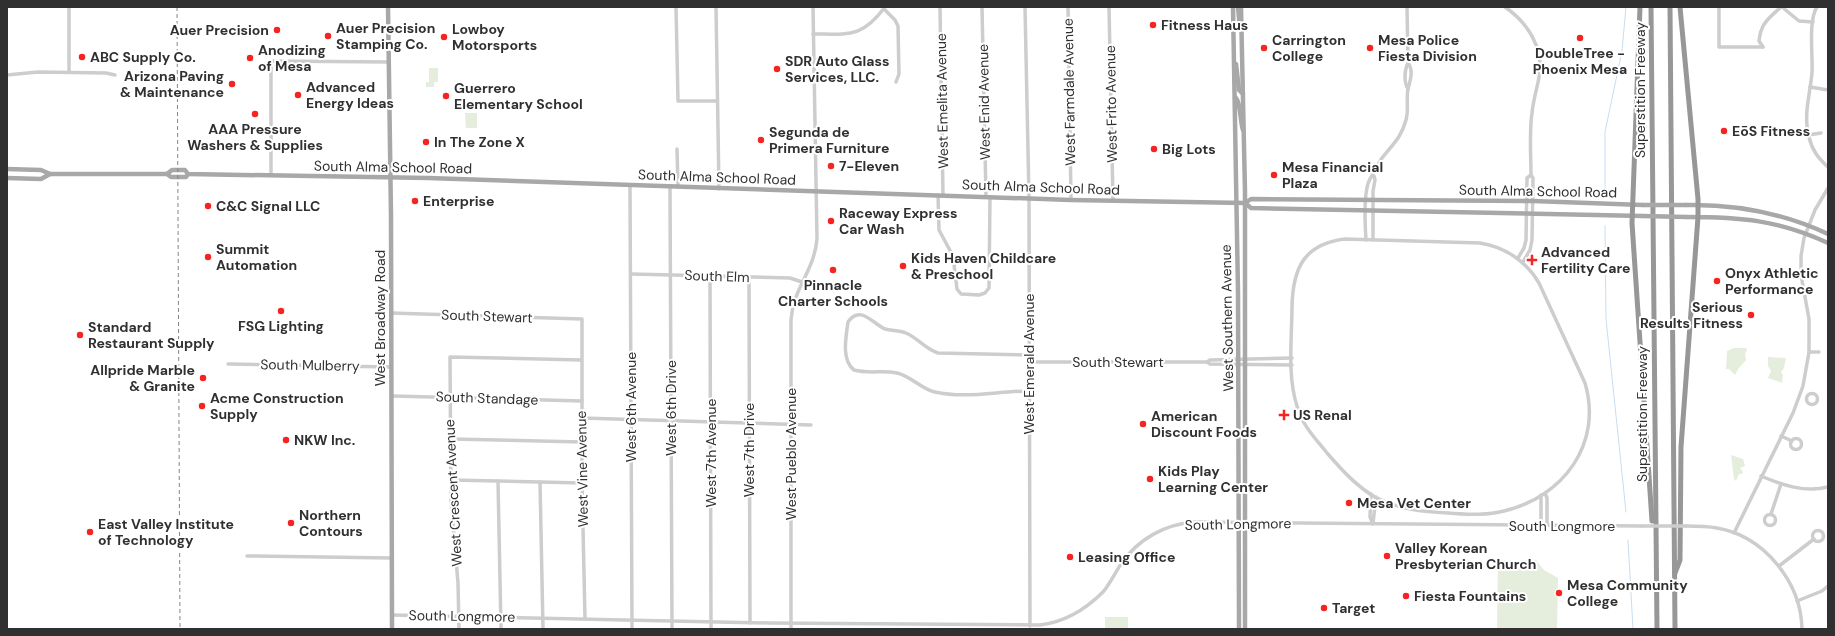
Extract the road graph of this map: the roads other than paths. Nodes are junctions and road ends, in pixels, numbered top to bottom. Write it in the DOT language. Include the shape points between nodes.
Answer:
graph roads {
  1 [pos="69,7"];
  2 [pos="388,7"];
  3 [pos="676,7"];
  4 [pos="716,7"];
  5 [pos="813,7"];
  6 [pos="940,7"];
  7 [pos="982,7"];
  8 [pos="1025,7"];
  9 [pos="1068,7"];
  10 [pos="1109,7"];
  11 [pos="1233,7"];
  12 [pos="1238,7"];
  13 [pos="1241,7"];
  14 [pos="1407,7"];
  15 [pos="1505,7"];
  16 [pos="1640,7"];
  17 [pos="1651,7"];
  18 [pos="1670,7"];
  19 [pos="1680,7"];
  20 [pos="1719,7"];
  21 [pos="1781,7"];
  22 [pos="1817,7"];
  23 [pos="885,8"];
  24 [pos="1813,22"];
  25 [pos="1242,32"];
  26 [pos="813,34"];
  27 [pos="1234,54"];
  28 [pos="389,62"];
  29 [pos="69,72"];
  30 [pos="7,75"];
  31 [pos="115,75"];
  32 [pos="896,82"];
  33 [pos="1810,87"];
  34 [pos="1828,90"];
  35 [pos="1243,94"];
  36 [pos="1235,97"];
  37 [pos="717,101"];
  38 [pos="1821,133"];
  39 [pos="1808,135"];
  40 [pos="1244,136"];
  41 [pos="677,149"];
  42 [pos="1828,167"];
  43 [pos="7,170"];
  44 [pos="50,174"];
  45 [pos="271,175"];
  46 [pos="1531,175"];
  47 [pos="1374,176"];
  48 [pos="391,177"];
  49 [pos="7,178"];
  50 [pos="630,186"];
  51 [pos="670,187"];
  52 [pos="678,188"];
  53 [pos="1828,188"];
  54 [pos="719,189"];
  55 [pos="816,192"];
  56 [pos="941,195"];
  57 [pos="988,197"];
  58 [pos="1029,198"];
  59 [pos="1071,200"];
  60 [pos="1112,201"];
  61 [pos="1366,201"];
  62 [pos="1374,201"];
  63 [pos="1527,201"];
  64 [pos="1533,202"];
  65 [pos="1237,203"];
  66 [pos="1245,203"];
  67 [pos="1632,204"];
  68 [pos="1698,204"];
  69 [pos="1365,210"];
  70 [pos="1374,210"];
  71 [pos="1527,213"];
  72 [pos="1533,213"];
  73 [pos="1632,216"];
  74 [pos="1698,217"];
  75 [pos="1809,225"];
  76 [pos="1806,233"];
  77 [pos="1828,234"];
  78 [pos="1366,240"];
  79 [pos="1373,240"];
  80 [pos="1828,243"];
  81 [pos="1518,258"];
  82 [pos="1523,262"];
  83 [pos="630,274"];
  84 [pos="670,275"];
  85 [pos="710,276"];
  86 [pos="749,277"];
  87 [pos="802,282"];
  88 [pos="970,295"];
  89 [pos="391,313"];
  90 [pos="582,319"];
  91 [pos="1809,352"];
  92 [pos="1820,352"];
  93 [pos="1029,355"];
  94 [pos="1245,358"];
  95 [pos="1292,358"];
  96 [pos="581,360"];
  97 [pos="1029,362"];
  98 [pos="1238,362"];
  99 [pos="228,364"];
  100 [pos="1245,365"];
  101 [pos="1292,365"];
  102 [pos="391,367"];
  103 [pos="1029,392"];
  104 [pos="1800,395"];
  105 [pos="392,396"];
  106 [pos="450,397"];
  107 [pos="1807,397"];
  108 [pos="582,401"];
  109 [pos="582,418"];
  110 [pos="631,419"];
  111 [pos="671,420"];
  112 [pos="710,422"];
  113 [pos="749,423"];
  114 [pos="791,424"];
  115 [pos="811,425"];
  116 [pos="1781,436"];
  117 [pos="450,439"];
  118 [pos="582,442"];
  119 [pos="1792,442"];
  120 [pos="1761,476"];
  121 [pos="450,480"];
  122 [pos="498,481"];
  123 [pos="540,482"];
  124 [pos="582,483"];
  125 [pos="1781,484"];
  126 [pos="1828,487"];
  127 [pos="1371,494"];
  128 [pos="1543,494"];
  129 [pos="1376,497"];
  130 [pos="1771,514"];
  131 [pos="1239,523"];
  132 [pos="1245,523"];
  133 [pos="1373,524"];
  134 [pos="1541,526"];
  135 [pos="1547,526"];
  136 [pos="1734,533"];
  137 [pos="1814,539"];
  138 [pos="247,556"];
  139 [pos="392,558"];
  140 [pos="1779,566"];
  141 [pos="1655,573"];
  142 [pos="1674,578"];
  143 [pos="1239,585"];
  144 [pos="1828,586"];
  145 [pos="1797,601"];
  146 [pos="392,615"];
  147 [pos="459,616"];
  148 [pos="501,617"];
  149 [pos="543,617"];
  150 [pos="585,618"];
  151 [pos="632,621"];
  152 [pos="672,621"];
  153 [pos="711,622"];
  154 [pos="750,623"];
  155 [pos="791,623"];
  156 [pos="1245,623"];
  157 [pos="923,624"];
  158 [pos="1030,626"];
  159 [pos="392,629"];
  160 [pos="459,629"];
  161 [pos="501,629"];
  162 [pos="543,629"];
  163 [pos="632,629"];
  164 [pos="672,629"];
  165 [pos="711,629"];
  166 [pos="791,629"];
  167 [pos="923,629"];
  168 [pos="1239,629"];
  169 [pos="1245,629"];
  170 [pos="1657,629"];
  171 [pos="1675,629"];
  172 [pos="1802,629"];
  1 -- 29 [label="street"];
  2 -- 28 [label="main road, West Broadway Road"];
  3 -- 37 [label="street" via="678,102"];
  4 -- 37 [label="street"];
  5 -- 26 [label="street, West Pueblo Avenue"];
  6 -- 56 [label="street, West Emelita Avenue"];
  7 -- 57 [label="street, West Enid Avenue"];
  8 -- 58 [label="street, West Emerald Avenue"];
  9 -- 59 [label="street, West Farmdale Avenue"];
  10 -- 60 [label="street, West Frito Avenue"];
  11 -- 27 [label="main road, West Southern Avenue"];
  12 -- 25 [label="main road" via="1238,22"];
  13 -- 25 [label="main road, West Southern Avenue"];
  14 -- 47 [label="street" via="1408,112 1401,135 1381,160"];
  15 -- 46 [label="street" via="1528,28 1536,44 1539,58 1539,79 1531,115"];
  16 -- 67 [label="highway"];
  17 -- 141 [label="highway, Superstition Freeway"];
  18 -- 142 [label="highway"];
  19 -- 68 [label="highway"];
  20 -- 21 [label="street" via="1719,47 1763,47 1759,41 1761,29"];
  21 -- 24 [label="street" via="1799,21"];
  22 -- 24 [label="street"];
  23 -- 26 [label="street" via="872,24 858,31 849,34"];
  23 -- 32 [label="street" via="898,26 899,74"];
  24 -- 33 [label="street"];
  25 -- 35 [label="main road, West Southern Avenue"];
  26 -- 55 [label="street, West Pueblo Avenue"];
  27 -- 35 [label="main road" via="1239,90"];
  27 -- 36 [label="main road, West Southern Avenue"];
  28 -- 45 [label="street" via="271,61"];
  28 -- 48 [label="main road, West Broadway Road"];
  29 -- 30 [label="street"];
  29 -- 31 [label="street" via="106,72"];
  33 -- 34 [label="street"];
  33 -- 39 [label="street" via="1806,108"];
  35 -- 40 [label="main road, West Southern Avenue"];
  36 -- 40 [label="main road" via="1239,102"];
  36 -- 65 [label="main road, West Southern Avenue"];
  37 -- 54 [label="street"];
  38 -- 39 [label="street"];
  39 -- 42 [label="street" via="1815,153"];
  40 -- 66 [label="main road, West Southern Avenue"];
  41 -- 52 [label="street"];
  43 -- 44 [label="main road, South Alma School Road" via="41,170"];
  44 -- 45 [label="main road, South Alma School Road" via="167,174 171,178 186,178 188,174"];
  44 -- 49 [label="main road, South Alma School Road" via="41,178"];
  45 -- 48 [label="main road, South Alma School Road"];
  46 -- 63 [label="street" via="1527,178"];
  46 -- 64 [label="street"];
  47 -- 61 [label="street" via="1370,179"];
  47 -- 62 [label="street"];
  48 -- 50 [label="main road, South Alma School Road"];
  48 -- 89 [label="main road, West Broadway Road"];
  50 -- 51 [label="main road, South Alma School Road"];
  50 -- 83 [label="street, West 6th Avenue"];
  51 -- 52 [label="main road, South Alma School Road"];
  51 -- 84 [label="street, West 6th Drive"];
  52 -- 54 [label="main road, South Alma School Road"];
  53 -- 75 [label="street"];
  54 -- 55 [label="main road, South Alma School Road"];
  55 -- 56 [label="main road, South Alma School Road"];
  55 -- 87 [label="street, West Pueblo Avenue" via="816,250"];
  56 -- 57 [label="main road, South Alma School Road"];
  56 -- 88 [label="street, West Emelita Avenue" via="939,230 953,256 957,289 961,294"];
  57 -- 58 [label="main road, South Alma School Road"];
  57 -- 88 [label="street, West Enid Avenue" via="989,288 979,295"];
  58 -- 59 [label="main road, South Alma School Road"];
  58 -- 93 [label="street, West Emerald Avenue"];
  59 -- 60 [label="main road, South Alma School Road"];
  60 -- 65 [label="main road, South Alma School Road"];
  61 -- 62 [label="main road, South Alma School Road"];
  61 -- 66 [label="main road, South Alma School Road" via="1251,199"];
  61 -- 69 [label="street"];
  62 -- 63 [label="main road, South Alma School Road"];
  62 -- 70 [label="street"];
  63 -- 64 [label="main road, South Alma School Road"];
  63 -- 71 [label="street"];
  64 -- 67 [label="main road, South Alma School Road"];
  64 -- 72 [label="street"];
  65 -- 66 [label="main road, South Alma School Road"];
  65 -- 98 [label="main road, West Southern Avenue"];
  66 -- 69 [label="main road, South Alma School Road" via="1251,208"];
  66 -- 94 [label="main road, West Southern Avenue"];
  67 -- 68 [label="main road, South Alma School Road, bridge"];
  67 -- 73 [label="highway"];
  68 -- 74 [label="highway"];
  68 -- 75 [label="main road, South Alma School Road" via="1747,208"];
  69 -- 70 [label="main road, South Alma School Road"];
  69 -- 78 [label="street"];
  70 -- 71 [label="main road, South Alma School Road"];
  70 -- 79 [label="street"];
  71 -- 72 [label="main road, South Alma School Road"];
  71 -- 81 [label="street" via="1526,240"];
  72 -- 73 [label="main road, South Alma School Road"];
  72 -- 82 [label="street" via="1531,246"];
  73 -- 74 [label="main road, South Alma School Road, bridge"];
  73 -- 141 [label="highway"];
  74 -- 76 [label="main road, South Alma School Road" via="1763,221"];
  74 -- 142 [label="highway" via="1681,447 1680,560"];
  75 -- 76 [label="street"];
  75 -- 77 [label="main road, South Alma School Road"];
  76 -- 80 [label="main road, South Alma School Road"];
  76 -- 91 [label="street" via="1801,267 1808,307"];
  78 -- 79 [label="street"];
  78 -- 95 [label="street" via="1345,239 1326,244 1311,251 1302,260 1292,290"];
  79 -- 81 [label="street" via="1480,243 1496,246"];
  81 -- 82 [label="street"];
  82 -- 128 [label="street" via="1539,283 1585,383 1589,400 1589,427 1580,455 1571,469"];
  83 -- 84 [label="street, South Elm"];
  83 -- 110 [label="street, West 6th Avenue"];
  84 -- 85 [label="street, South Elm"];
  84 -- 111 [label="street, West 6th Drive"];
  85 -- 86 [label="street, South Elm"];
  85 -- 112 [label="street, West 7th Avenue"];
  86 -- 87 [label="street, South Elm" via="790,278"];
  86 -- 113 [label="street, West 7th Drive"];
  87 -- 114 [label="street, West Pueblo Avenue" via="791,309"];
  89 -- 90 [label="street, South Stewart"];
  89 -- 102 [label="main road, West Broadway Road"];
  90 -- 96 [label="street, West Vine Avenue"];
  91 -- 92 [label="street"];
  91 -- 104 [label="street"];
  93 -- 97 [label="street, West Emerald Avenue"];
  93 -- 103 [label="street" via="938,353 924,347 908,334 885,329 868,317 851,317 848,322 846,357 854,370 898,373 925,389 944,393"];
  94 -- 95 [label="street, South Stewart"];
  94 -- 98 [label="street, South Stewart"];
  94 -- 100 [label="main road, West Southern Avenue"];
  95 -- 101 [label="street"];
  96 -- 106 [label="street, West Crescent Avenue" via="450,357"];
  96 -- 108 [label="street, West Vine Avenue"];
  97 -- 98 [label="street, South Stewart"];
  97 -- 103 [label="street, West Emerald Avenue"];
  98 -- 100 [label="street, South Stewart"];
  98 -- 131 [label="main road, West Southern Avenue"];
  99 -- 102 [label="street, South Mulberry"];
  100 -- 101 [label="street, South Stewart"];
  100 -- 132 [label="main road, West Southern Avenue"];
  101 -- 127 [label="street" via="1295,399 1308,429 1346,475"];
  102 -- 105 [label="main road, West Broadway Road"];
  103 -- 158 [label="street, West Emerald Avenue"];
  104 -- 107 [label="street"];
  104 -- 116 [label="street"];
  105 -- 106 [label="street, South Standage"];
  105 -- 139 [label="main road, West Broadway Road"];
  106 -- 108 [label="street, South Standage"];
  106 -- 117 [label="street, West Crescent Avenue"];
  108 -- 109 [label="street, West Vine Avenue"];
  109 -- 110 [label="street"];
  109 -- 118 [label="street, West Vine Avenue"];
  110 -- 111 [label="street"];
  110 -- 151 [label="street, West 6th Avenue"];
  111 -- 112 [label="street"];
  111 -- 152 [label="street, West 6th Drive"];
  112 -- 113 [label="street"];
  112 -- 153 [label="street, West 7th Avenue"];
  113 -- 114 [label="street"];
  113 -- 154 [label="street, West 7th Drive"];
  114 -- 115 [label="street"];
  114 -- 155 [label="street, West Pueblo Avenue"];
  116 -- 119 [label="street"];
  116 -- 120 [label="street"];
  117 -- 118 [label="street"];
  117 -- 121 [label="street, West Crescent Avenue"];
  118 -- 124 [label="street, West Vine Avenue"];
  120 -- 125 [label="street"];
  120 -- 136 [label="street"];
  121 -- 122 [label="street"];
  121 -- 147 [label="street, West Crescent Avenue"];
  122 -- 123 [label="street"];
  122 -- 148 [label="street"];
  123 -- 124 [label="street"];
  123 -- 149 [label="street"];
  124 -- 150 [label="street, West Vine Avenue"];
  125 -- 126 [label="street" via="1801,488"];
  125 -- 130 [label="street"];
  127 -- 129 [label="street"];
  127 -- 133 [label="street" via="1370,517"];
  128 -- 129 [label="street" via="1504,511 1477,515 1422,512 1400,507"];
  128 -- 134 [label="street"];
  128 -- 135 [label="street" via="1547,498"];
  129 -- 133 [label="street"];
  131 -- 132 [label="street, South Longmore"];
  131 -- 143 [label="main road, West Southern Avenue"];
  131 -- 158 [label="street, South Longmore" via="1190,522 1154,534 1127,556 1102,593 1087,607 1058,622"];
  132 -- 133 [label="street, South Longmore"];
  132 -- 156 [label="main road, West Southern Avenue"];
  133 -- 134 [label="street, South Longmore"];
  134 -- 135 [label="street, South Longmore"];
  135 -- 136 [label="street, South Longmore, bridge" via="1686,526 1717,528"];
  136 -- 140 [label="street, South Longmore" via="1762,549"];
  137 -- 140 [label="street"];
  138 -- 139 [label="street"];
  139 -- 146 [label="main road, West Broadway Road"];
  140 -- 145 [label="street, South Longmore"];
  141 -- 170 [label="highway, Superstition Freeway"];
  142 -- 171 [label="highway"];
  143 -- 156 [label="main road" via="1242,589 1242,618"];
  143 -- 168 [label="main road, West Southern Avenue"];
  144 -- 145 [label="street"];
  145 -- 172 [label="street, South Longmore"];
  146 -- 147 [label="street, South Longmore"];
  146 -- 159 [label="main road, West Broadway Road"];
  147 -- 148 [label="street, South Longmore"];
  147 -- 160 [label="street, West Crescent Avenue"];
  148 -- 149 [label="street, South Longmore"];
  148 -- 161 [label="street"];
  149 -- 150 [label="street, South Longmore"];
  149 -- 162 [label="street"];
  150 -- 151 [label="street, South Longmore"];
  151 -- 152 [label="street, South Longmore"];
  151 -- 163 [label="street, West 6th Avenue"];
  152 -- 153 [label="street, South Longmore"];
  152 -- 164 [label="street, West 6th Drive"];
  153 -- 154 [label="street, South Longmore"];
  153 -- 165 [label="street, West 7th Avenue"];
  154 -- 155 [label="street, South Longmore"];
  155 -- 157 [label="street, South Longmore"];
  155 -- 166 [label="street, West Pueblo Avenue"];
  156 -- 169 [label="main road, West Southern Avenue"];
  157 -- 158 [label="street, South Longmore"];
  157 -- 167 [label="street"];
}
